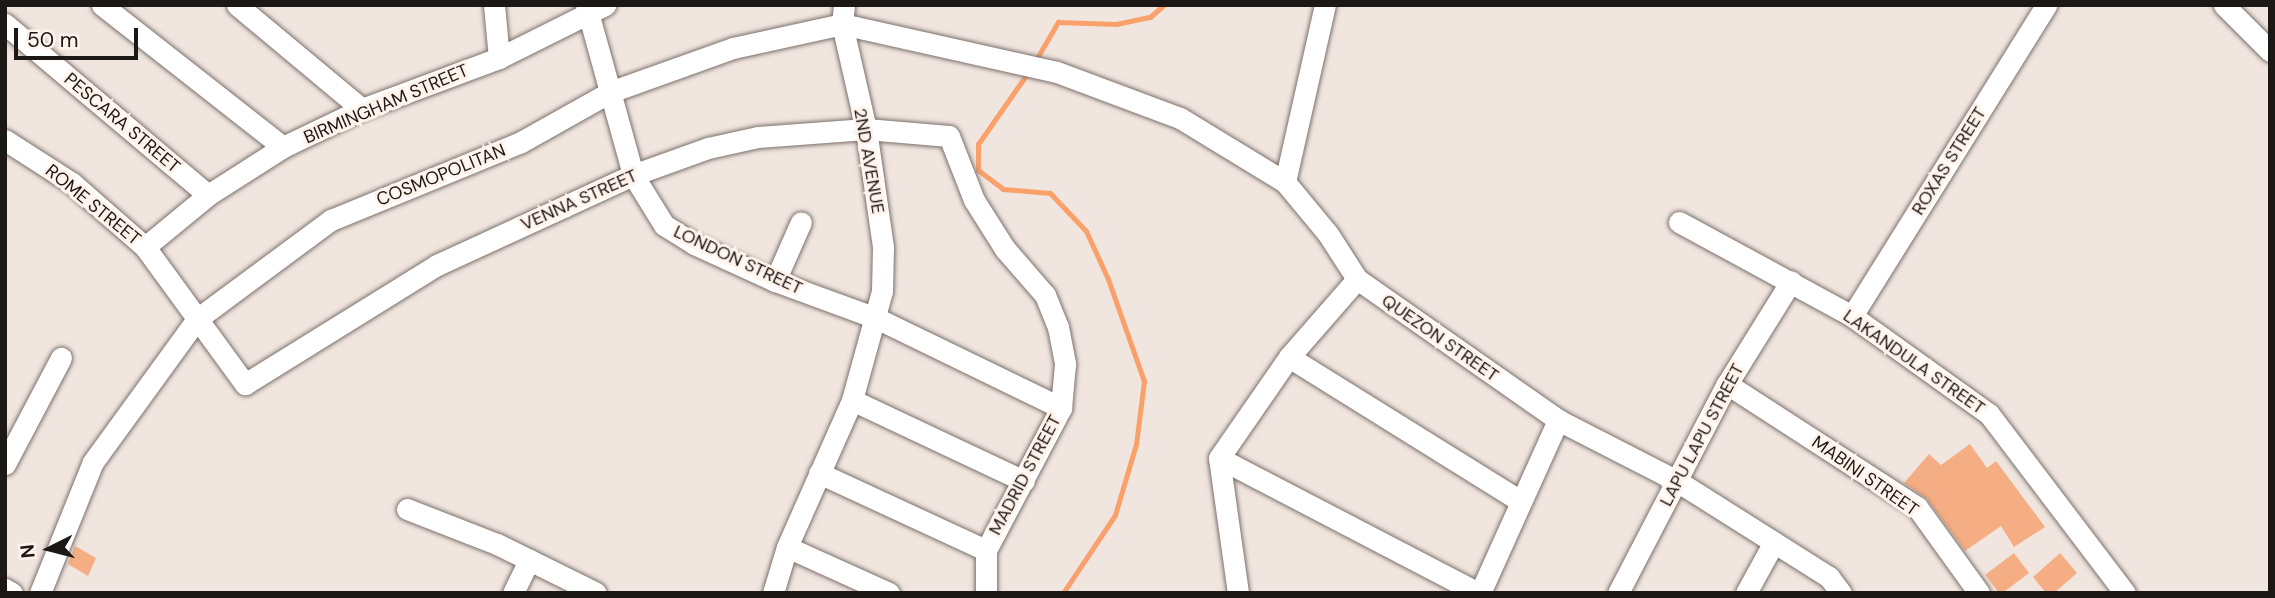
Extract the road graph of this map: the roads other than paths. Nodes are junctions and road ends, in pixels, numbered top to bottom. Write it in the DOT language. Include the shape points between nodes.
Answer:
graph roads {
  1 [pos="102,5"];
  2 [pos="237,5"];
  3 [pos="494,5"];
  4 [pos="1325,5"];
  5 [pos="2046,5"];
  6 [pos="2224,5"];
  7 [pos="592,8"];
  8 [pos="843,15"];
  9 [pos="5,24"];
  10 [pos="2270,51"];
  11 [pos="499,58"];
  12 [pos="1056,72"];
  13 [pos="610,92"];
  14 [pos="362,109"];
  15 [pos="866,129"];
  16 [pos="948,136"];
  17 [pos="5,139"];
  18 [pos="283,147"];
  19 [pos="633,175"];
  20 [pos="1285,182"];
  21 [pos="208,195"];
  22 [pos="801,222"];
  23 [pos="1679,222"];
  24 [pos="145,247"];
  25 [pos="1357,279"];
  26 [pos="775,281"];
  27 [pos="1790,281"];
  28 [pos="1852,316"];
  29 [pos="876,318"];
  30 [pos="197,319"];
  31 [pos="1289,357"];
  32 [pos="61,358"];
  33 [pos="245,384"];
  34 [pos="1727,384"];
  35 [pos="852,400"];
  36 [pos="1061,408"];
  37 [pos="1558,420"];
  38 [pos="1219,458"];
  39 [pos="5,464"];
  40 [pos="819,473"];
  41 [pos="1024,481"];
  42 [pos="1677,481"];
  43 [pos="1520,501"];
  44 [pos="407,509"];
  45 [pos="1774,542"];
  46 [pos="787,547"];
  47 [pos="986,550"];
  48 [pos="529,560"];
  49 [pos="5,589"];
  50 [pos="12,593"];
  51 [pos="40,593"];
  52 [pos="513,593"];
  53 [pos="596,593"];
  54 [pos="773,593"];
  55 [pos="889,593"];
  56 [pos="986,593"];
  57 [pos="1238,593"];
  58 [pos="1479,593"];
  59 [pos="1618,593"];
  60 [pos="1746,593"];
  61 [pos="1841,593"];
  62 [pos="1979,593"];
  63 [pos="2125,593"];
  1 -- 18 [label="street"];
  2 -- 14 [label="street"];
  3 -- 11 [label="street"];
  4 -- 20 [label="street"];
  5 -- 28 [label="street, ROXAS STREET"];
  6 -- 10 [label="street"];
  7 -- 11 [label="street, BIRMINGHAM STREET"];
  7 -- 13 [label="street, LONDON STREET"];
  8 -- 12 [label="street, COSMOPOLITAN"];
  8 -- 13 [label="street, COSMOPOLITAN"];
  8 -- 15 [label="street, 2ND AVENUE"];
  9 -- 21 [label="street, PESCARA STREET"];
  11 -- 14 [label="street, BIRMINGHAM STREET"];
  12 -- 20 [label="street, QUEZON STREET" via="1180,118"];
  13 -- 19 [label="street, LONDON STREET"];
  13 -- 30 [label="street, COSMOPOLITAN" via="522,142 331,220"];
  14 -- 18 [label="street, BIRMINGHAM STREET"];
  15 -- 16 [label="street, VENNA STREET"];
  15 -- 19 [label="street, VENNA STREET" via="758,137 708,148"];
  15 -- 29 [label="street, 2ND AVENUE" via="884,247"];
  16 -- 36 [label="street, MADRID STREET" via="974,200 1005,249 1045,295 1058,327 1065,364"];
  17 -- 24 [label="street, ROME STREET" via="72,183"];
  18 -- 21 [label="street, BIRMINGHAM STREET"];
  19 -- 26 [label="street, LONDON STREET" via="664,225"];
  19 -- 33 [label="street, VENNA STREET" via="438,265"];
  20 -- 25 [label="street, QUEZON STREET"];
  21 -- 24 [label="street, BIRMINGHAM STREET"];
  22 -- 26 [label="street"];
  23 -- 27 [label="street, LAKANDULA STREET"];
  24 -- 30 [label="street, ROME STREET"];
  25 -- 31 [label="street"];
  25 -- 37 [label="street, QUEZON STREET"];
  26 -- 29 [label="street, LONDON STREET"];
  27 -- 28 [label="street, LAKANDULA STREET"];
  27 -- 34 [label="street, LAPU LAPU STREET"];
  28 -- 63 [label="street, LAKANDULA STREET" via="1990,414"];
  29 -- 35 [label="street, 2ND AVENUE"];
  29 -- 36 [label="street, LONDON STREET"];
  30 -- 33 [label="street, ROME STREET"];
  30 -- 51 [label="street, COSMOPOLITAN" via="93,461"];
  31 -- 38 [label="street"];
  31 -- 43 [label="street"];
  32 -- 39 [label="street"];
  34 -- 42 [label="street, LAPU LAPU STREET"];
  34 -- 62 [label="street, MABINI STREET" via="1917,507"];
  35 -- 40 [label="street, 2ND AVENUE"];
  35 -- 41 [label="street"];
  36 -- 41 [label="street, MADRID STREET"];
  37 -- 42 [label="street, QUEZON STREET"];
  37 -- 43 [label="street"];
  38 -- 57 [label="street"];
  38 -- 58 [label="street"];
  40 -- 46 [label="street, 2ND AVENUE"];
  40 -- 47 [label="street"];
  41 -- 47 [label="street, MADRID STREET"];
  42 -- 45 [label="street, QUEZON STREET"];
  42 -- 59 [label="street, LAPU LAPU STREET"];
  43 -- 58 [label="street"];
  44 -- 48 [label="street"];
  45 -- 60 [label="street"];
  45 -- 61 [label="street, QUEZON STREET" via="1829,577"];
  46 -- 54 [label="street, 2ND AVENUE"];
  46 -- 55 [label="street"];
  47 -- 56 [label="street, MADRID STREET"];
  48 -- 52 [label="street"];
  48 -- 53 [label="street"];
  49 -- 50 [label="street"];
}
